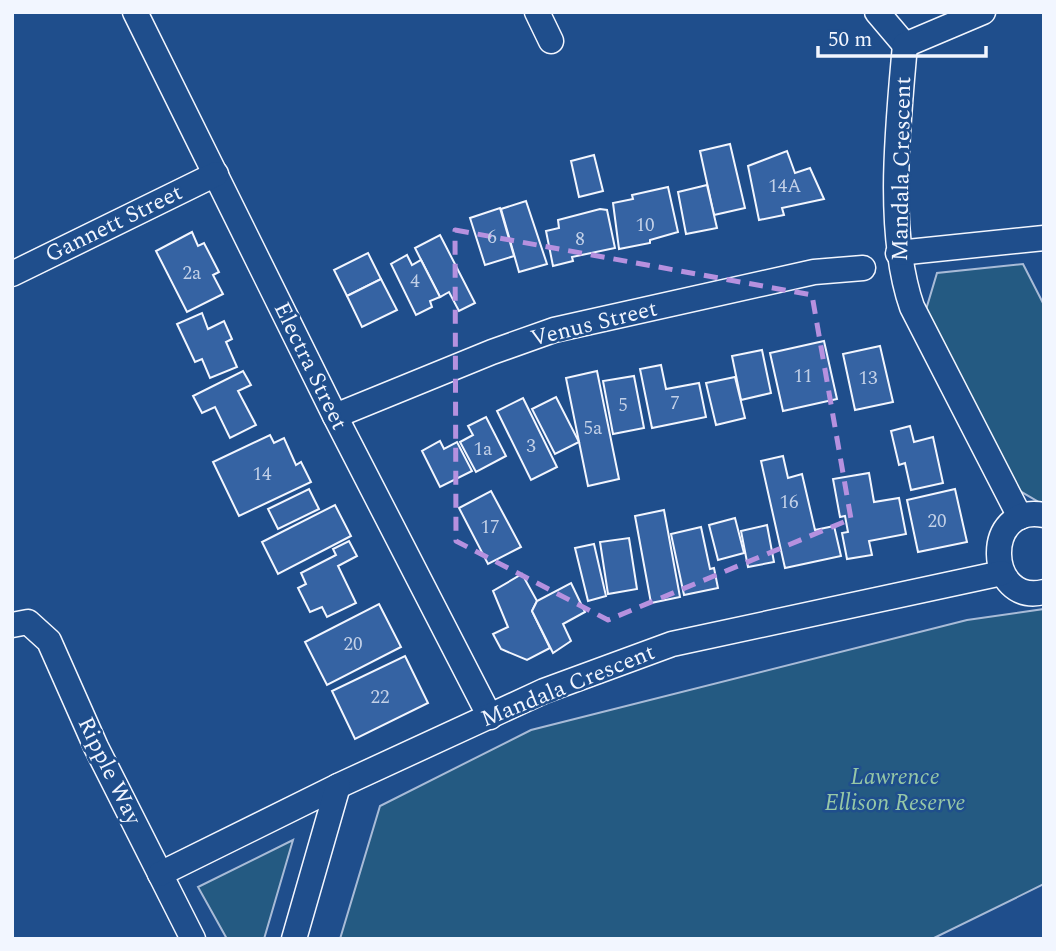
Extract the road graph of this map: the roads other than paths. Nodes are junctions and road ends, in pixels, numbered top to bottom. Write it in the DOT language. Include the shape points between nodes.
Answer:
graph roads {
  1 [pos="135,12"];
  2 [pos="537,12"];
  3 [pos="877,12"];
  4 [pos="982,12"];
  5 [pos="551,41"];
  6 [pos="905,45"];
  7 [pos="216,174"];
  8 [pos="1044,238"];
  9 [pos="898,253"];
  10 [pos="863,268"];
  11 [pos="12,274"];
  12 [pos="335,416"];
  13 [pos="1032,516"];
  14 [pos="1002,573"];
  15 [pos="1044,592"];
  16 [pos="12,625"];
  17 [pos="490,717"];
  18 [pos="338,786"];
  19 [pos="160,874"];
  20 [pos="193,939"];
  21 [pos="293,939"];
  1 -- 7 [label="street, Electra Street"];
  2 -- 5 [label="street"];
  3 -- 6 [label="street"];
  4 -- 6 [label="street"];
  6 -- 9 [label="street, Mandala Crescent"];
  7 -- 11 [label="street, Gannett Street"];
  7 -- 12 [label="street, Electra Street"];
  8 -- 9 [label="street"];
  9 -- 13 [label="street, Mandala Crescent" via="912,307"];
  10 -- 12 [label="street, Venus Street" via="814,272 554,330"];
  12 -- 17 [label="street, Electra Street"];
  13 -- 14 [label="street, Mandala Crescent" via="1007,526 1000,538 997,558"];
  14 -- 15 [label="street" via="1025,592"];
  14 -- 17 [label="street, Mandala Crescent" via="672,644 544,691"];
  16 -- 19 [label="street, Ripple Way" via="27,622 49,642"];
  17 -- 18 [label="street, Mandala Crescent"];
  18 -- 19 [label="street, Mandala Crescent"];
  18 -- 21 [label="street"];
  19 -- 20 [label="street, Ripple Way"];
}
